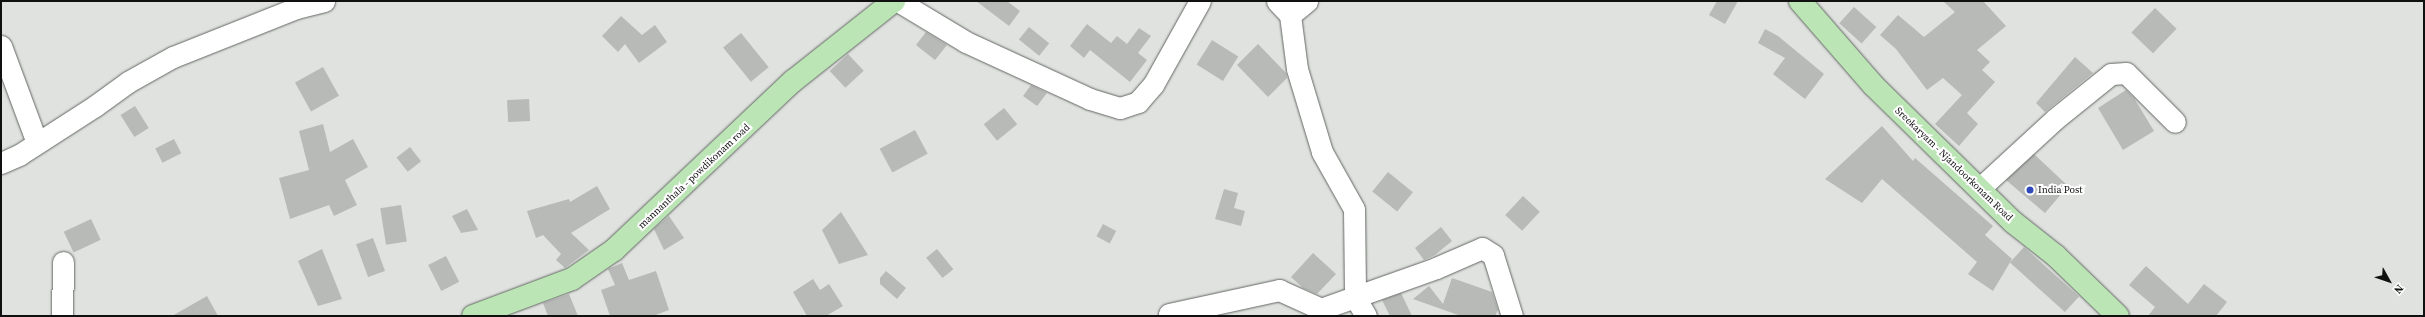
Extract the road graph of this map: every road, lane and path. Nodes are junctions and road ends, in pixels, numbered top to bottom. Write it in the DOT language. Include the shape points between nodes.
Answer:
graph roads {
  1 [pos="324,1"];
  2 [pos="894,1"];
  3 [pos="898,1"];
  4 [pos="1200,1"];
  5 [pos="1307,1"];
  6 [pos="1800,1"];
  7 [pos="1283,8"];
  8 [pos="1,46"];
  9 [pos="2175,122"];
  10 [pos="37,143"];
  11 [pos="1,163"];
  12 [pos="1980,188"];
  13 [pos="63,262"];
  14 [pos="1355,297"];
  15 [pos="1169,314"];
  16 [pos="62,316"];
  17 [pos="473,316"];
  18 [pos="1366,316"];
  19 [pos="1512,316"];
  20 [pos="2118,316"];
  1 -- 10 [label="street" via="296,8 173,57 128,82"];
  2 -- 17 [label="main road, mannanthala - powdikonam road" via="794,81 614,250 572,279"];
  3 -- 4 [label="street" via="966,42 1090,99 1120,108 1138,102 1153,85"];
  5 -- 7 [label="street"];
  6 -- 12 [label="main road, Sreekaryam - Njandoorkonam Road" via="1872,85"];
  7 -- 14 [label="street" via="1297,69 1322,152 1354,209"];
  8 -- 10 [label="street"];
  9 -- 12 [label="street" via="2126,72 2111,74 2055,119"];
  10 -- 11 [label="street"];
  12 -- 20 [label="main road, Sreekaryam - Njandoorkonam Road" via="2013,222 2056,256"];
  13 -- 16 [label="street"];
  14 -- 15 [label="street" via="1321,309 1279,290"];
  14 -- 18 [label="street"];
  14 -- 19 [label="street" via="1436,268 1482,248 1493,255"];
}
